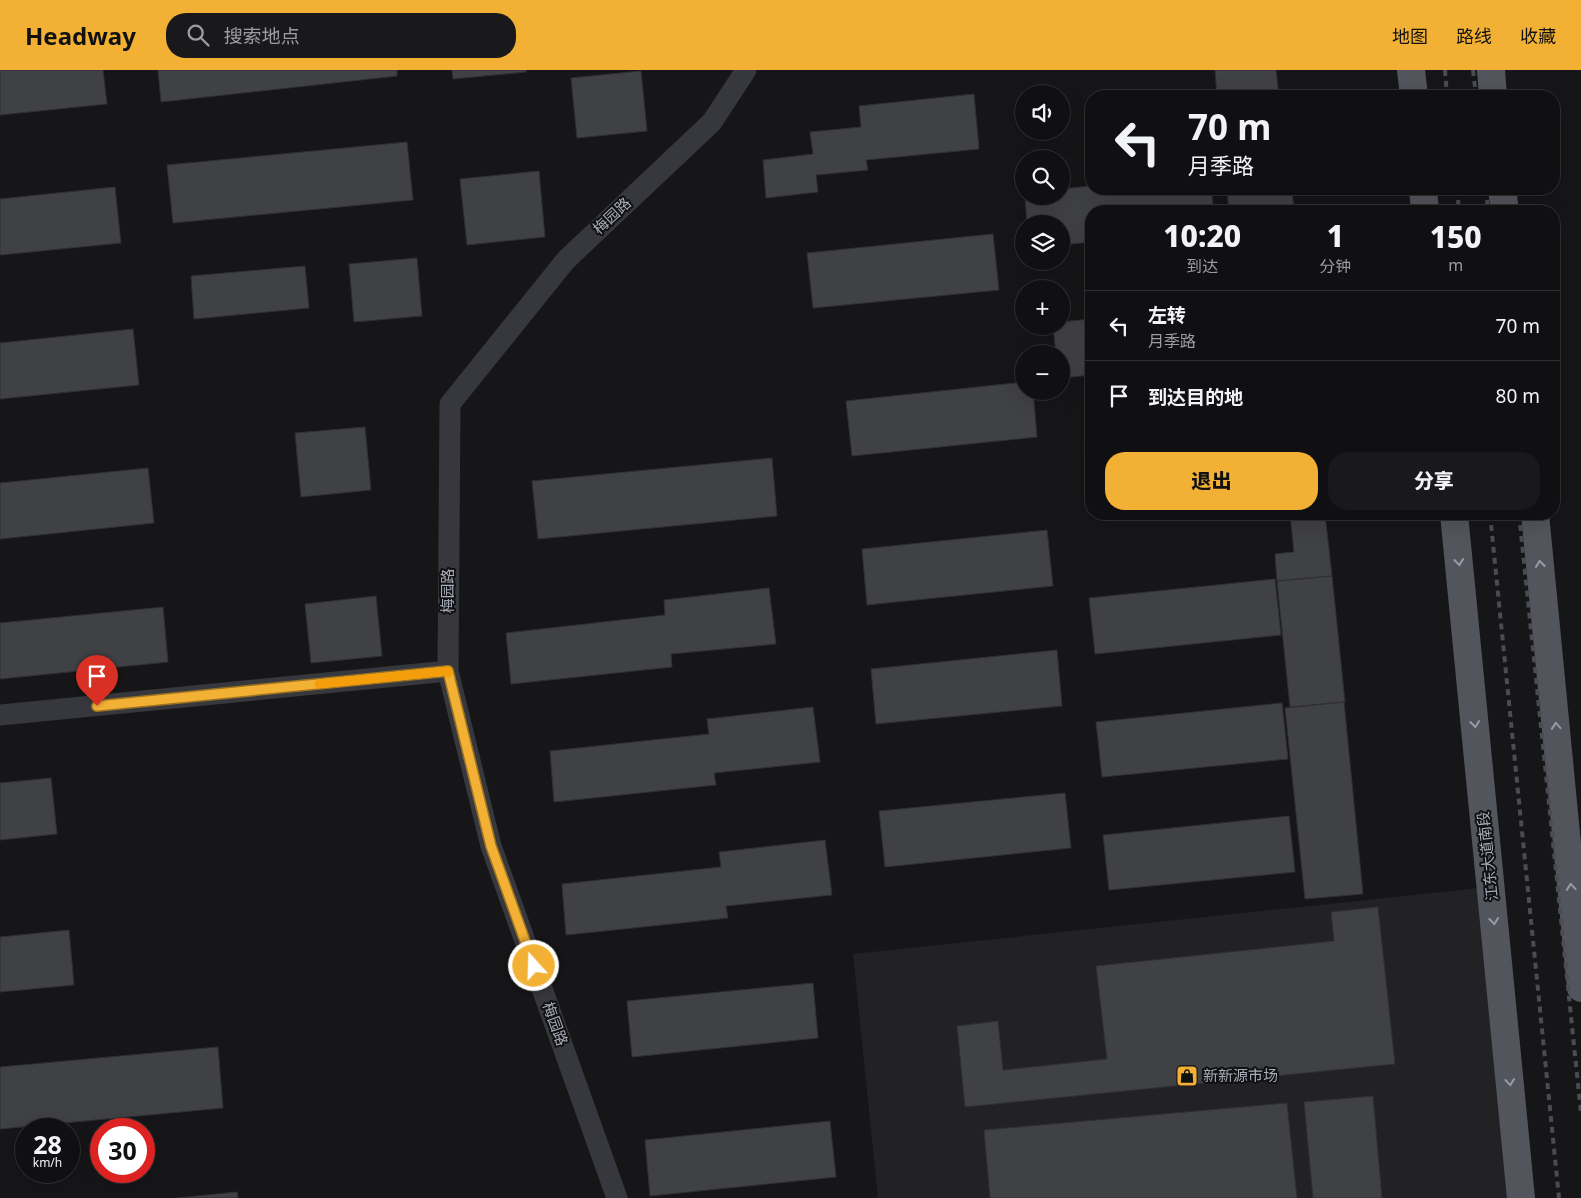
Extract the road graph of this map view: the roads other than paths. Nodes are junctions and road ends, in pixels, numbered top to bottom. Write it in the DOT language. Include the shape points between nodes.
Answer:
graph roads {
  1 [pos="746,70"];
  2 [pos="1411,70"];
  3 [pos="1491,70"];
  4 [pos="1413,90"];
  5 [pos="1493,90"];
  6 [pos="1455,520"];
  7 [pos="1536,520"];
  8 [pos="448,671"];
  9 [pos="0,715"];
  10 [pos="1581,988"];
  11 [pos="617,1198"];
  12 [pos="1521,1198"];
  1 -- 8 [label="street, 梅园路" via="712,122 566,260 450,404"];
  2 -- 4 [label="main road"];
  3 -- 5 [label="main road"];
  6 -- 12 [label="main road, 江东大道南段, one-way"];
  10 -- 7 [label="main road, one-way"];
  8 -- 9 [label="street"];
  8 -- 11 [label="street, 梅园路" via="491,846"];
}
